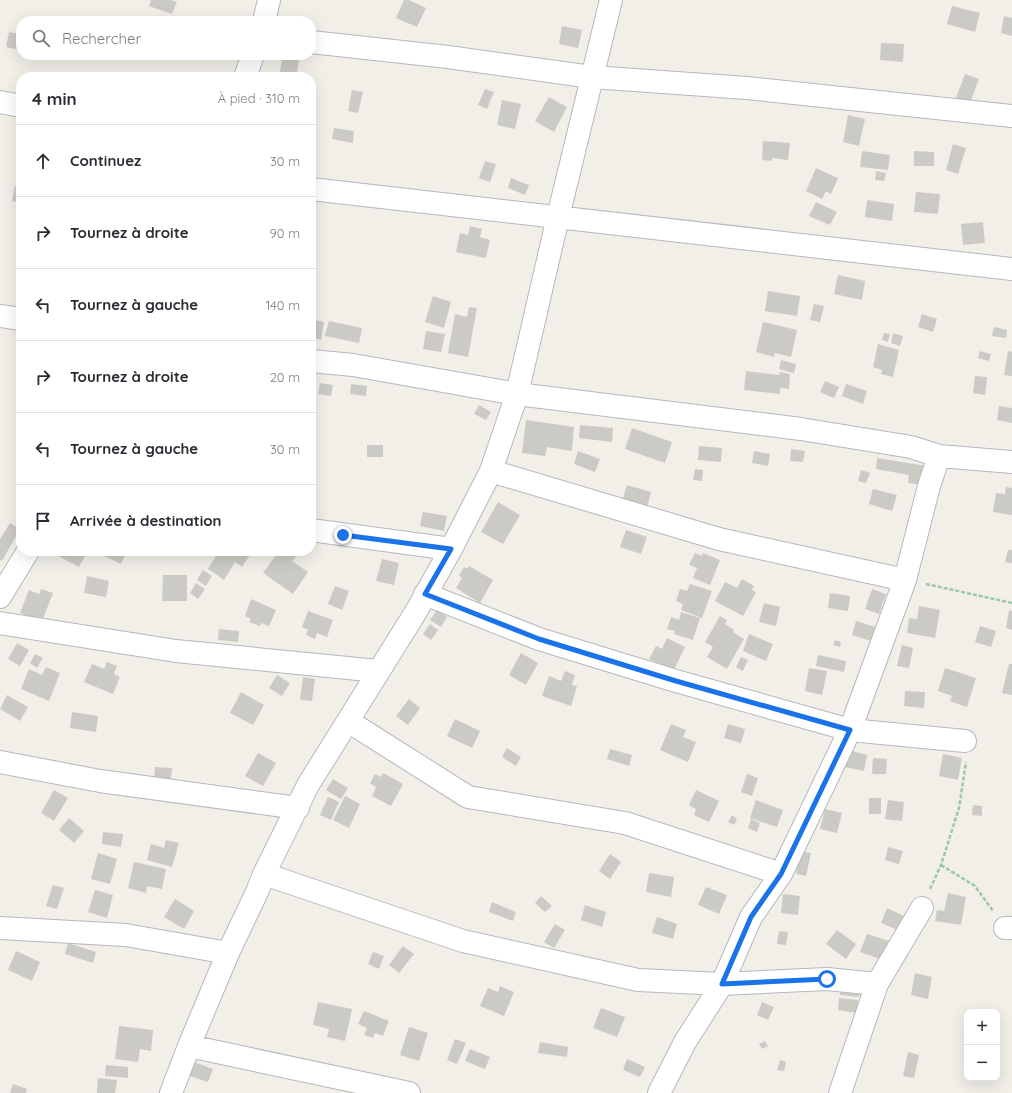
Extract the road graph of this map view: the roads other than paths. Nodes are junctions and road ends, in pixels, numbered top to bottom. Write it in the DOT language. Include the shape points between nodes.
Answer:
graph roads {
  1 [pos="269,0"];
  2 [pos="611,0"];
  3 [pos="265,16"];
  4 [pos="316,43"];
  5 [pos="251,60"];
  6 [pos="247,72"];
  7 [pos="592,77"];
  8 [pos="0,102"];
  9 [pos="16,105"];
  10 [pos="1012,116"];
  11 [pos="316,190"];
  12 [pos="558,217"];
  13 [pos="1012,269"];
  14 [pos="0,316"];
  15 [pos="16,318"];
  16 [pos="316,361"];
  17 [pos="517,394"];
  18 [pos="939,456"];
  19 [pos="1012,462"];
  20 [pos="491,471"];
  21 [pos="316,531"];
  22 [pos="451,549"];
  23 [pos="25,556"];
  24 [pos="905,580"];
  25 [pos="425,594"];
  26 [pos="0,597"];
  27 [pos="0,623"];
  28 [pos="378,671"];
  29 [pos="348,721"];
  30 [pos="850,730"];
  31 [pos="965,741"];
  32 [pos="0,762"];
  33 [pos="298,808"];
  34 [pos="264,874"];
  35 [pos="781,874"];
  36 [pos="922,908"];
  37 [pos="0,928"];
  38 [pos="228,953"];
  39 [pos="722,984"];
  40 [pos="877,984"];
  41 [pos="189,1046"];
  42 [pos="172,1093"];
  43 [pos="409,1093"];
  44 [pos="659,1093"];
  45 [pos="840,1093"];
  1 -- 3 [label="street"];
  2 -- 7 [label="street"];
  4 -- 7 [label="street" via="448,57"];
  5 -- 6 [label="street"];
  7 -- 10 [label="street" via="747,88"];
  7 -- 12 [label="street"];
  8 -- 9 [label="street"];
  11 -- 12 [label="street"];
  12 -- 13 [label="street"];
  12 -- 17 [label="street"];
  14 -- 15 [label="street"];
  16 -- 17 [label="street" via="353,365"];
  17 -- 18 [label="street" via="801,430 912,447"];
  17 -- 20 [label="street"];
  18 -- 19 [label="street"];
  18 -- 24 [label="street"];
  20 -- 22 [label="street"];
  20 -- 24 [label="street" via="719,539"];
  21 -- 22 [label="street"];
  22 -- 25 [label="street"];
  23 -- 26 [label="street"];
  24 -- 30 [label="street"];
  25 -- 28 [label="street"];
  25 -- 30 [label="street" via="539,639"];
  27 -- 28 [label="street" via="176,651"];
  28 -- 29 [label="street"];
  29 -- 33 [label="street" via="308,786"];
  29 -- 35 [label="street" via="468,796 625,823"];
  30 -- 31 [label="street"];
  30 -- 35 [label="street"];
  32 -- 33 [label="street" via="100,781"];
  33 -- 34 [label="street"];
  34 -- 38 [label="street"];
  34 -- 39 [label="street" via="463,941 638,980"];
  35 -- 39 [label="street" via="751,917"];
  36 -- 40 [label="street"];
  37 -- 38 [label="street" via="126,935"];
  38 -- 41 [label="street"];
  39 -- 40 [label="street" via="827,979"];
  39 -- 44 [label="street" via="685,1042"];
  40 -- 45 [label="street"];
  41 -- 42 [label="street"];
  41 -- 43 [label="street"];
}
